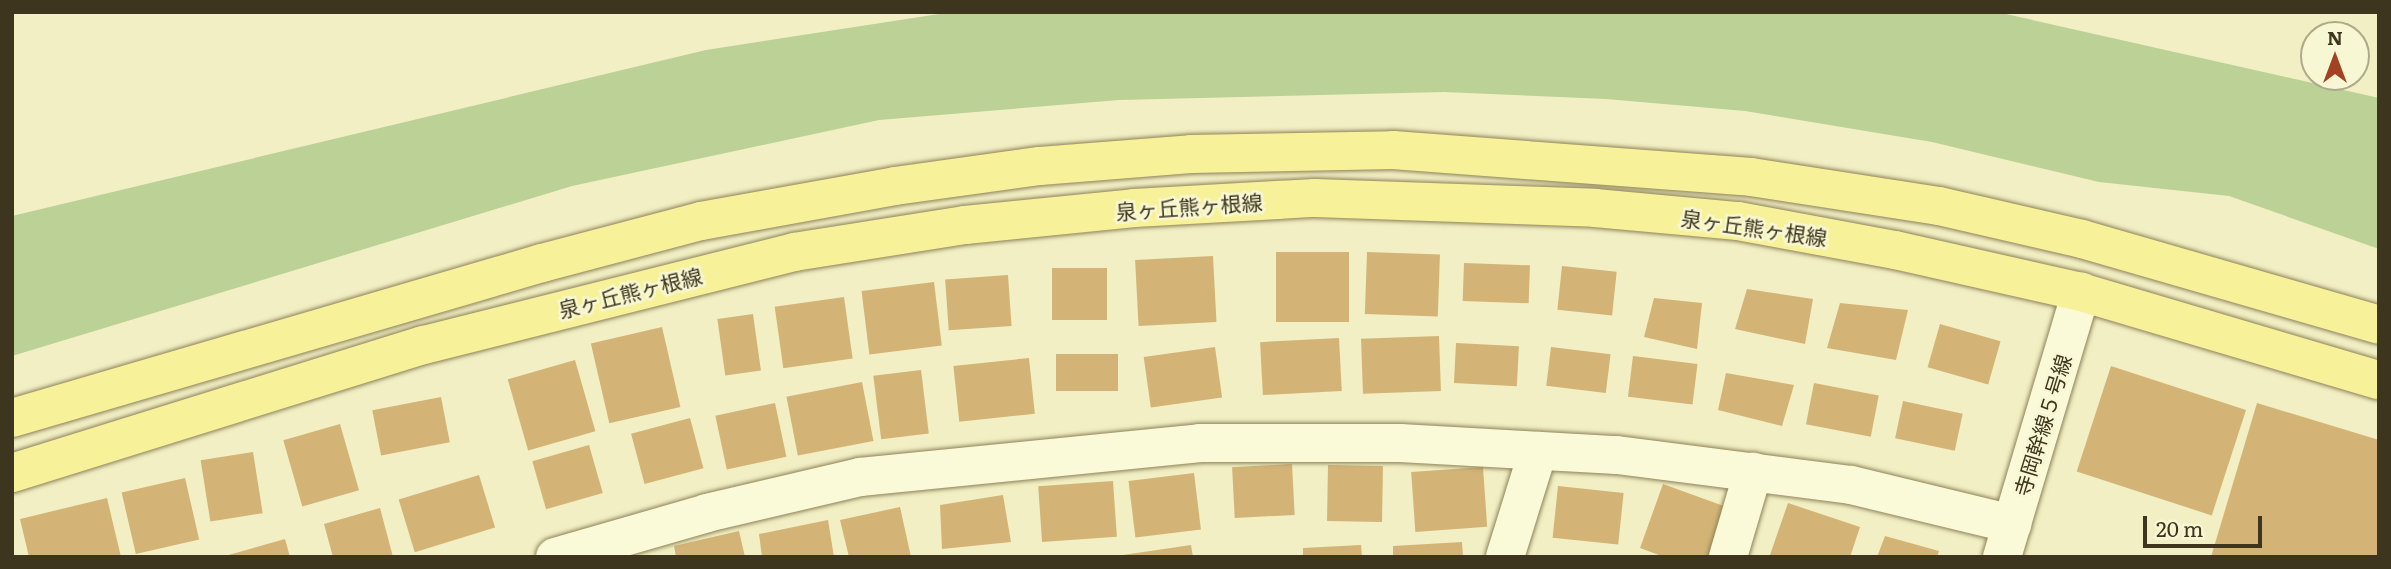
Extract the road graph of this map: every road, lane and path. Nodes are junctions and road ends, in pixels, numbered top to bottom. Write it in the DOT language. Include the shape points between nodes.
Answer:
graph roads {
  1 [pos="2081,292"];
  2 [pos="2379,325"];
  3 [pos="2379,380"];
  4 [pos="12,418"];
  5 [pos="1538,451"];
  6 [pos="1753,472"];
  7 [pos="12,474"];
  8 [pos="2007,540"];
  9 [pos="555,557"];
  10 [pos="1505,557"];
  11 [pos="1728,557"];
  1 -- 3 [label="main road, 泉ヶ丘熊ヶ根線"];
  1 -- 7 [label="main road, 泉ヶ丘熊ヶ根線" via="1738,221 1595,208 1315,198 1134,208 938,229 794,252 646,286 424,345"];
  1 -- 8 [label="street, 寺岡幹線５号線"];
  2 -- 4 [label="main road" via="2082,239 1939,206 1751,177 1393,150 1191,153 921,182 701,221"];
  5 -- 6 [label="street" via="1617,454"];
  5 -- 9 [label="street" via="1401,443 1200,443 1027,457 860,477 708,513"];
  5 -- 10 [label="street"];
  6 -- 8 [label="street" via="1851,485"];
  6 -- 11 [label="street"];
}
